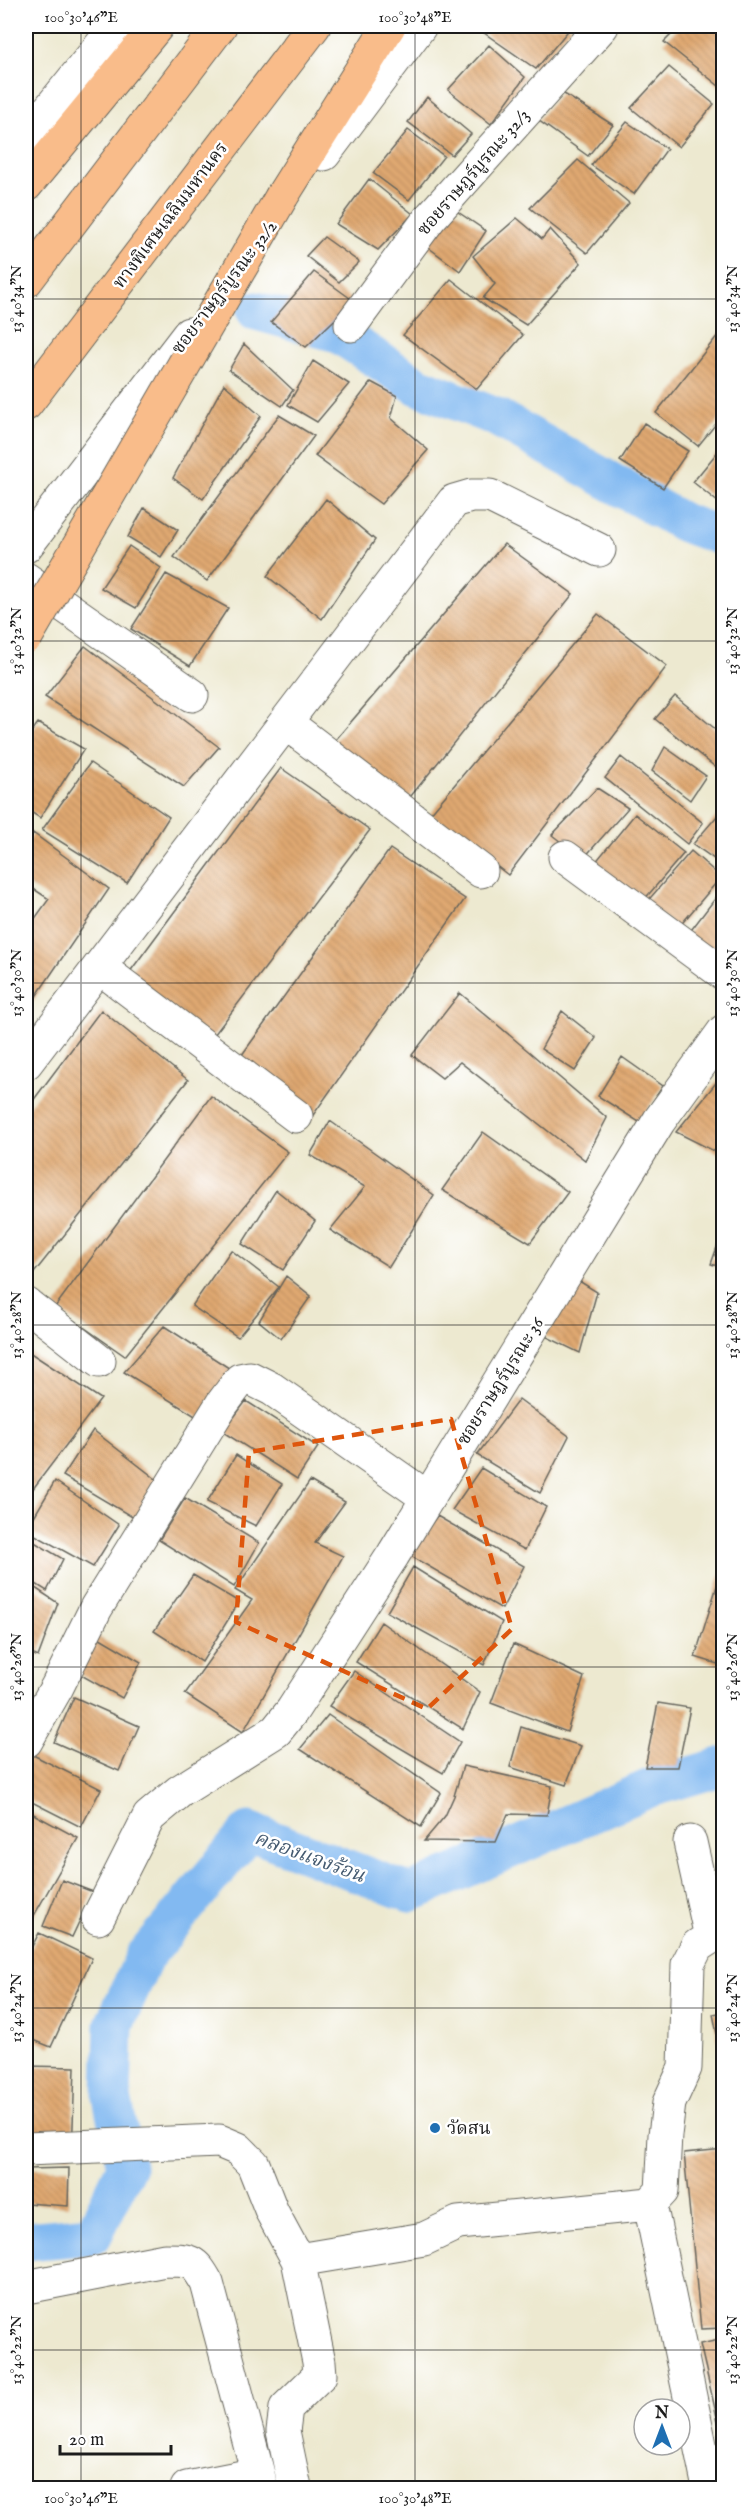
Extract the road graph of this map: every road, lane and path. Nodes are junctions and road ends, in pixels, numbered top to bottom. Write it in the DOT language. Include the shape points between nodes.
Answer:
graph roads {
  1 [pos="117,26"];
  2 [pos="157,26"];
  3 [pos="220,26"];
  4 [pos="314,26"];
  5 [pos="389,26"];
  6 [pos="420,26"];
  7 [pos="602,26"];
  8 [pos="26,138"];
  9 [pos="26,185"];
  10 [pos="26,281"];
  11 [pos="351,325"];
  12 [pos="26,404"];
  13 [pos="26,546"];
  14 [pos="599,550"];
  15 [pos="26,579"];
  16 [pos="26,637"];
  17 [pos="192,695"];
  18 [pos="286,723"];
  19 [pos="565,857"];
  20 [pos="481,871"];
  21 [pos="99,967"];
  22 [pos="723,974"];
  23 [pos="723,1031"];
  24 [pos="26,1063"];
  25 [pos="296,1116"];
  26 [pos="26,1304"];
  27 [pos="99,1361"];
  28 [pos="428,1498"];
  29 [pos="26,1741"];
  30 [pos="690,1842"];
  31 [pos="98,1918"];
  32 [pos="717,1935"];
  33 [pos="26,2149"];
  34 [pos="650,2204"];
  35 [pos="298,2260"];
  36 [pos="26,2287"];
  37 [pos="259,2481"];
  38 [pos="187,2488"];
  39 [pos="295,2488"];
  40 [pos="709,2488"];
  1 -- 8 [label="street"];
  2 -- 9 [label="highway"];
  3 -- 10 [label="highway"];
  4 -- 12 [label="highway, ทางพิเศษเฉลิมมหานคร"];
  5 -- 16 [label="highway, bridge" via="282,196"];
  6 -- 13 [label="street, ซอยราษฎร์บูรณะ 32/2"];
  7 -- 11 [label="street, ซอยราษฎร์บูรณะ 32/3" via="430,218"];
  14 -- 18 [label="street" via="490,496 454,501"];
  15 -- 17 [label="street"];
  18 -- 20 [label="street"];
  18 -- 21 [label="street"];
  19 -- 22 [label="street"];
  21 -- 24 [label="street"];
  21 -- 25 [label="street"];
  23 -- 28 [label="street, ซอยราษฎร์บูรณะ 36" via="659,1121"];
  26 -- 27 [label="street"];
  28 -- 29 [label="street" via="272,1389 250,1378 240,1380 96,1608"];
  28 -- 31 [label="street, ซอยราษฎร์บูรณะ 36" via="292,1712 276,1731 180,1791 149,1817"];
  30 -- 32 [label="street"];
  32 -- 34 [label="street" via="697,1946 688,1964 685,2068 669,2103 663,2191"];
  33 -- 35 [label="street" via="219,2141 238,2150 253,2164 272,2212"];
  34 -- 35 [label="street" via="458,2223 424,2239"];
  34 -- 40 [label="street"];
  35 -- 39 [label="street" via="320,2375 286,2408 283,2431"];
  36 -- 37 [label="street" via="165,2260 197,2265 207,2283"];
  37 -- 38 [label="street"];
}
